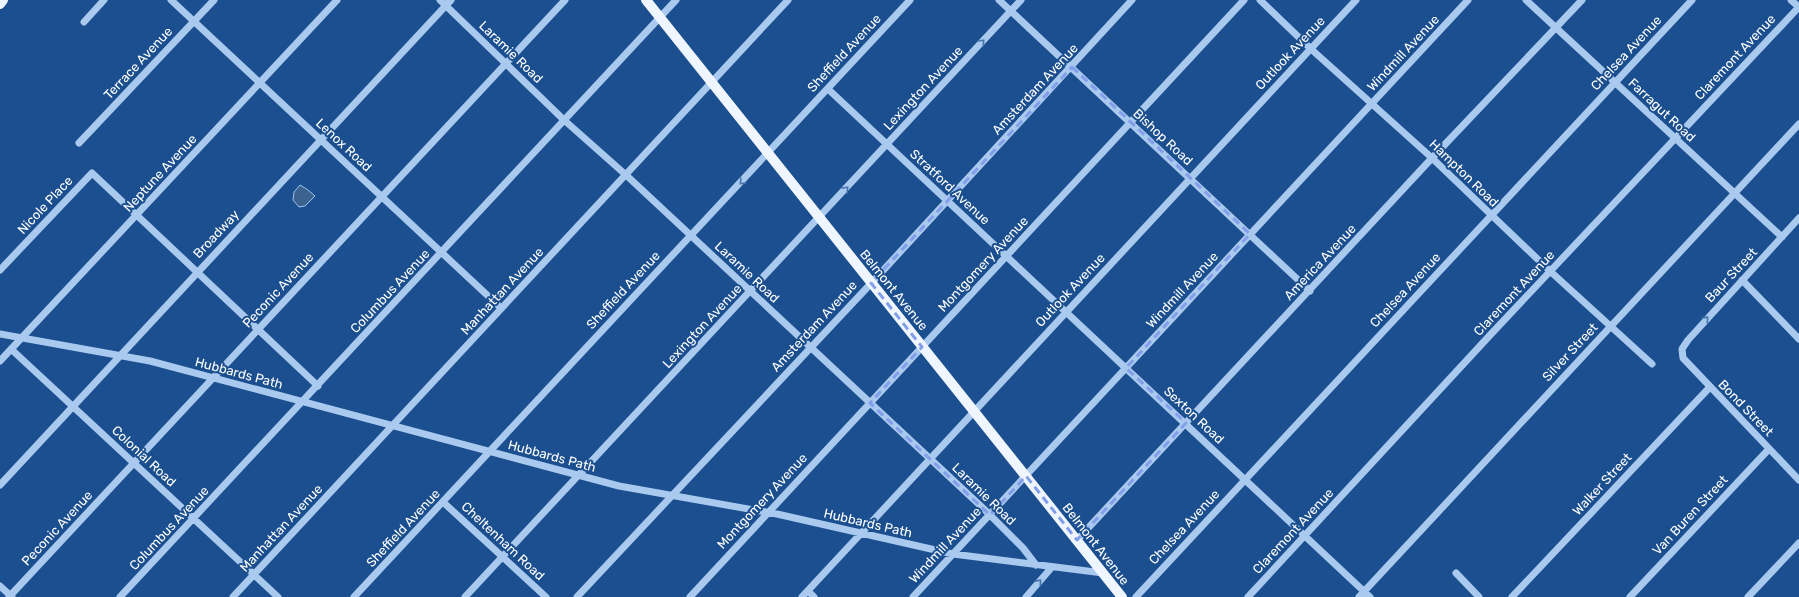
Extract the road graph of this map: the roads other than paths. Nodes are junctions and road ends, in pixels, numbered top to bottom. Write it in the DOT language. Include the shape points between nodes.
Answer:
graph roads {
  1 [pos="3,0"];
  2 [pos="104,0"];
  3 [pos="171,0"];
  4 [pos="214,0"];
  5 [pos="337,0"];
  6 [pos="440,0"];
  7 [pos="565,0"];
  8 [pos="646,0"];
  9 [pos="676,0"];
  10 [pos="788,0"];
  11 [pos="910,0"];
  12 [pos="999,0"];
  13 [pos="1021,0"];
  14 [pos="1132,0"];
  15 [pos="1244,0"];
  16 [pos="1260,0"];
  17 [pos="1356,0"];
  18 [pos="1468,0"];
  19 [pos="1526,0"];
  20 [pos="1582,0"];
  21 [pos="1692,0"];
  22 [pos="1791,0"];
  23 [pos="449,3"];
  24 [pos="0,4"];
  25 [pos="1799,7"];
  26 [pos="1011,11"];
  27 [pos="660,18"];
  28 [pos="194,21"];
  29 [pos="84,22"];
  30 [pos="1556,28"];
  31 [pos="1311,49"];
  32 [pos="506,64"];
  33 [pos="1072,67"];
  34 [pos="712,82"];
  35 [pos="1616,82"];
  36 [pos="260,84"];
  37 [pos="828,89"];
  38 [pos="1373,103"];
  39 [pos="564,120"];
  40 [pos="1131,123"];
  41 [pos="1799,124"];
  42 [pos="1674,138"];
  43 [pos="320,140"];
  44 [pos="80,143"];
  45 [pos="887,144"];
  46 [pos="768,153"];
  47 [pos="1432,158"];
  48 [pos="626,175"];
  49 [pos="1190,179"];
  50 [pos="1735,194"];
  51 [pos="382,196"];
  52 [pos="947,201"];
  53 [pos="136,216"];
  54 [pos="1491,216"];
  55 [pos="819,217"];
  56 [pos="1799,218"];
  57 [pos="1250,234"];
  58 [pos="690,236"];
  59 [pos="1782,237"];
  60 [pos="441,253"];
  61 [pos="1007,256"];
  62 [pos="0,270"];
  63 [pos="197,272"];
  64 [pos="1551,272"];
  65 [pos="1742,280"];
  66 [pos="871,283"];
  67 [pos="751,291"];
  68 [pos="1310,291"];
  69 [pos="501,308"];
  70 [pos="1066,312"];
  71 [pos="1610,326"];
  72 [pos="258,330"];
  73 [pos="0,334"];
  74 [pos="23,337"];
  75 [pos="1799,339"];
  76 [pos="922,347"];
  77 [pos="810,348"];
  78 [pos="11,349"];
  79 [pos="1682,349"];
  80 [pos="121,354"];
  81 [pos="0,361"];
  82 [pos="1652,364"];
  83 [pos="1126,368"];
  84 [pos="213,378"];
  85 [pos="318,386"];
  86 [pos="1710,388"];
  87 [pos="302,402"];
  88 [pos="870,403"];
  89 [pos="74,406"];
  90 [pos="974,411"];
  91 [pos="1186,423"];
  92 [pos="393,425"];
  93 [pos="1768,450"];
  94 [pos="490,451"];
  95 [pos="930,459"];
  96 [pos="134,463"];
  97 [pos="579,476"];
  98 [pos="1026,476"];
  99 [pos="1246,479"];
  100 [pos="1799,480"];
  101 [pos="0,485"];
  102 [pos="672,496"];
  103 [pos="443,502"];
  104 [pos="768,512"];
  105 [pos="990,515"];
  106 [pos="194,518"];
  107 [pos="861,534"];
  108 [pos="1305,536"];
  109 [pos="1077,540"];
  110 [pos="1799,543"];
  111 [pos="953,554"];
  112 [pos="503,557"];
  113 [pos="1036,564"];
  114 [pos="1052,567"];
  115 [pos="1103,573"];
  116 [pos="1456,573"];
  117 [pos="254,574"];
  118 [pos="0,586"];
  119 [pos="808,591"];
  120 [pos="1362,594"];
  121 [pos="10,596"];
  122 [pos="120,597"];
  123 [pos="233,597"];
  124 [pos="278,597"];
  125 [pos="354,597"];
  126 [pos="465,597"];
  127 [pos="546,597"];
  128 [pos="577,597"];
  129 [pos="690,597"];
  130 [pos="802,597"];
  131 [pos="814,597"];
  132 [pos="913,597"];
  133 [pos="1026,597"];
  134 [pos="1122,597"];
  135 [pos="1136,597"];
  136 [pos="1248,597"];
  137 [pos="1370,597"];
  138 [pos="1478,597"];
  139 [pos="1512,597"];
  140 [pos="1630,597"];
  141 [pos="1748,597"];
  1 -- 24 [label="main road"];
  2 -- 29 [label="street"];
  3 -- 28 [label="street, Lenox Road"];
  4 -- 28 [label="street, Terrace Avenue"];
  5 -- 36 [label="street, Neptune Avenue"];
  6 -- 23 [label="street, Laramie Road"];
  7 -- 32 [label="street, Peconic Avenue"];
  8 -- 27 [label="main road, Belmont Avenue"];
  9 -- 27 [label="street, Columbus Avenue"];
  10 -- 34 [label="street, Manhattan Avenue"];
  11 -- 37 [label="street, Sheffield Avenue"];
  12 -- 26 [label="street, Bishop Road"];
  13 -- 26 [label="street, Lexington Avenue"];
  14 -- 33 [label="street, Amsterdam Avenue"];
  15 -- 40 [label="street, Montgomery Avenue"];
  16 -- 31 [label="street, Hampton Road"];
  17 -- 31 [label="street, Outlook Avenue"];
  18 -- 38 [label="street, Windmill Avenue"];
  19 -- 30 [label="street, Farragut Road"];
  20 -- 30 [label="street, America Avenue"];
  21 -- 35 [label="street, Chelsea Avenue"];
  22 -- 25 [label="street"];
  23 -- 32 [label="street, Laramie Road"];
  23 -- 43 [label="street, Broadway"];
  25 -- 42 [label="street, Claremont Avenue"];
  26 -- 33 [label="street, Bishop Road"];
  45 -- 26 [label="street, Lexington Avenue, one-way"];
  27 -- 34 [label="main road, Belmont Avenue"];
  27 -- 39 [label="street, Columbus Avenue"];
  28 -- 36 [label="street, Lenox Road"];
  28 -- 44 [label="street, Terrace Avenue"];
  30 -- 35 [label="street, Farragut Road"];
  30 -- 47 [label="street, America Avenue"];
  31 -- 38 [label="street, Hampton Road"];
  31 -- 49 [label="street, Outlook Avenue"];
  32 -- 39 [label="street, Laramie Road"];
  32 -- 51 [label="street, Peconic Avenue"];
  33 -- 40 [label="street, Bishop Road"];
  33 -- 52 [label="street, Amsterdam Avenue"];
  34 -- 46 [label="main road, Belmont Avenue"];
  34 -- 48 [label="street, Manhattan Avenue"];
  35 -- 42 [label="street, Farragut Road"];
  35 -- 54 [label="street, Chelsea Avenue"];
  36 -- 43 [label="street, Lenox Road"];
  36 -- 53 [label="street, Neptune Avenue"];
  37 -- 45 [label="street, Stratford Avenue"];
  37 -- 46 [label="street, Sheffield Avenue"];
  38 -- 47 [label="street, Hampton Road"];
  38 -- 57 [label="street, Windmill Avenue"];
  39 -- 48 [label="street, Laramie Road"];
  39 -- 60 [label="street, Columbus Avenue"];
  40 -- 49 [label="street, Bishop Road"];
  40 -- 61 [label="street, Montgomery Avenue"];
  41 -- 50 [label="street, Silver Street"];
  42 -- 50 [label="street, Farragut Road"];
  42 -- 64 [label="street, Claremont Avenue"];
  43 -- 51 [label="street, Lenox Road"];
  43 -- 63 [label="street, Broadway"];
  45 -- 52 [label="street, Stratford Avenue"];
  55 -- 45 [label="street, Lexington Avenue, one-way"];
  46 -- 55 [label="main road, Belmont Avenue"];
  46 -- 58 [label="street, Sheffield Avenue, one-way"];
  47 -- 54 [label="street, Hampton Road"];
  47 -- 68 [label="street, America Avenue"];
  48 -- 58 [label="street, Laramie Road"];
  48 -- 69 [label="street, Manhattan Avenue"];
  49 -- 57 [label="street, Bishop Road"];
  49 -- 70 [label="street, Outlook Avenue"];
  50 -- 59 [label="street, Farragut Road"];
  50 -- 71 [label="street, Silver Street"];
  51 -- 60 [label="street, Lenox Road"];
  51 -- 72 [label="street, Peconic Avenue"];
  52 -- 61 [label="street, Stratford Avenue"];
  52 -- 66 [label="street, Amsterdam Avenue"];
  53 -- 62 [label="street, Nicole Place" via="92,173"];
  53 -- 63 [label="street"];
  53 -- 74 [label="street, Neptune Avenue"];
  54 -- 64 [label="street, Hampton Road"];
  54 -- 99 [label="street, Chelsea Avenue"];
  55 -- 66 [label="main road, Belmont Avenue"];
  55 -- 67 [label="street, Lexington Avenue"];
  56 -- 59 [label="street, Baur Street"];
  57 -- 68 [label="street, Bishop Road"];
  57 -- 83 [label="street, Windmill Avenue"];
  58 -- 67 [label="street, Laramie Road"];
  58 -- 94 [label="street, Sheffield Avenue"];
  59 -- 65 [label="street, Baur Street"];
  60 -- 69 [label="street, Lenox Road"];
  60 -- 85 [label="street, Columbus Avenue"];
  61 -- 70 [label="street, Stratford Avenue"];
  61 -- 76 [label="street, Montgomery Avenue"];
  63 -- 72 [label="street"];
  63 -- 80 [label="street, Broadway"];
  64 -- 71 [label="street, Hampton Road"];
  64 -- 108 [label="street, Claremont Avenue"];
  65 -- 75 [label="street"];
  79 -- 65 [label="street, Baur Street, one-way"];
  66 -- 76 [label="main road, Belmont Avenue"];
  66 -- 77 [label="street, Amsterdam Avenue"];
  67 -- 77 [label="street, Laramie Road"];
  67 -- 97 [label="street, Lexington Avenue"];
  68 -- 91 [label="street, America Avenue"];
  69 -- 92 [label="street, Manhattan Avenue"];
  70 -- 83 [label="street, Stratford Avenue"];
  70 -- 90 [label="street, Outlook Avenue"];
  71 -- 82 [label="street, Hampton Road"];
  71 -- 120 [label="street, Silver Street"];
  72 -- 84 [label="street, Peconic Avenue"];
  72 -- 85 [label="street"];
  73 -- 74 [label="street, Hubbards Path"];
  74 -- 78 [label="street, Neptune Avenue"];
  74 -- 80 [label="street, Hubbards Path"];
  76 -- 88 [label="street, Montgomery Avenue"];
  76 -- 90 [label="main road, Belmont Avenue"];
  77 -- 88 [label="street, Laramie Road"];
  77 -- 102 [label="street, Amsterdam Avenue"];
  78 -- 81 [label="street, Neptune Avenue"];
  78 -- 89 [label="street, Colonial Road"];
  79 -- 86 [label="street, Bond Street" via="1683,358"];
  80 -- 84 [label="street, Hubbards Path"];
  80 -- 89 [label="street, Broadway"];
  83 -- 91 [label="street, Sexton Road"];
  83 -- 98 [label="street, Windmill Avenue"];
  84 -- 87 [label="street, Hubbards Path"];
  84 -- 96 [label="street, Peconic Avenue"];
  85 -- 87 [label="street, Columbus Avenue"];
  86 -- 93 [label="street, Bond Street"];
  86 -- 139 [label="street, Walker Street"];
  87 -- 92 [label="street, Hubbards Path"];
  87 -- 106 [label="street, Columbus Avenue"];
  88 -- 95 [label="street, Laramie Road"];
  88 -- 104 [label="street, Montgomery Avenue"];
  89 -- 96 [label="street, Colonial Road"];
  89 -- 101 [label="street, Broadway"];
  90 -- 95 [label="street, Outlook Avenue"];
  90 -- 98 [label="main road, Belmont Avenue"];
  91 -- 99 [label="street, Sexton Road"];
  91 -- 109 [label="street, America Avenue"];
  92 -- 94 [label="street, Hubbards Path"];
  92 -- 117 [label="street, Manhattan Avenue"];
  93 -- 100 [label="street, Bond Street"];
  93 -- 140 [label="street, Van Buren Street"];
  94 -- 97 [label="street, Hubbards Path"];
  94 -- 103 [label="street, Sheffield Avenue"];
  95 -- 105 [label="street, Laramie Road"];
  95 -- 107 [label="street, Outlook Avenue"];
  96 -- 106 [label="street, Colonial Road"];
  96 -- 121 [label="street, Peconic Avenue"];
  97 -- 102 [label="street, Hubbards Path"];
  97 -- 112 [label="street, Lexington Avenue"];
  98 -- 105 [label="street, Windmill Avenue"];
  98 -- 109 [label="main road, Belmont Avenue"];
  99 -- 108 [label="street"];
  99 -- 135 [label="street, Chelsea Avenue"];
  102 -- 104 [label="street, Hubbards Path"];
  102 -- 128 [label="street, Amsterdam Avenue"];
  103 -- 112 [label="street, Cheltenham Road"];
  103 -- 125 [label="street, Sheffield Avenue"];
  104 -- 107 [label="street, Hubbards Path"];
  104 -- 129 [label="street, Montgomery Avenue"];
  105 -- 111 [label="street, Windmill Avenue"];
  105 -- 113 [label="street, Laramie Road"];
  106 -- 117 [label="street, Colonial Road"];
  106 -- 122 [label="street, Columbus Avenue"];
  107 -- 111 [label="street, Hubbards Path"];
  107 -- 119 [label="street, Outlook Avenue"];
  108 -- 120 [label="street"];
  108 -- 136 [label="street, Claremont Avenue"];
  109 -- 115 [label="main road, Belmont Avenue"];
  110 -- 141 [label="street"];
  111 -- 113 [label="street, Hubbards Path"];
  111 -- 132 [label="street, Windmill Avenue"];
  112 -- 126 [label="street, Lexington Avenue"];
  112 -- 127 [label="street, Cheltenham Road"];
  113 -- 114 [label="street, Hubbards Path"];
  114 -- 115 [label="street, Hubbards Path"];
  133 -- 114 [label="street, one-way"];
  115 -- 134 [label="main road, Belmont Avenue"];
  116 -- 138 [label="street"];
  117 -- 123 [label="street, Manhattan Avenue"];
  117 -- 124 [label="street, Colonial Road"];
  118 -- 121 [label="street"];
  119 -- 130 [label="street, Outlook Avenue"];
  119 -- 131 [label="street"];
  120 -- 137 [label="street"];
}
